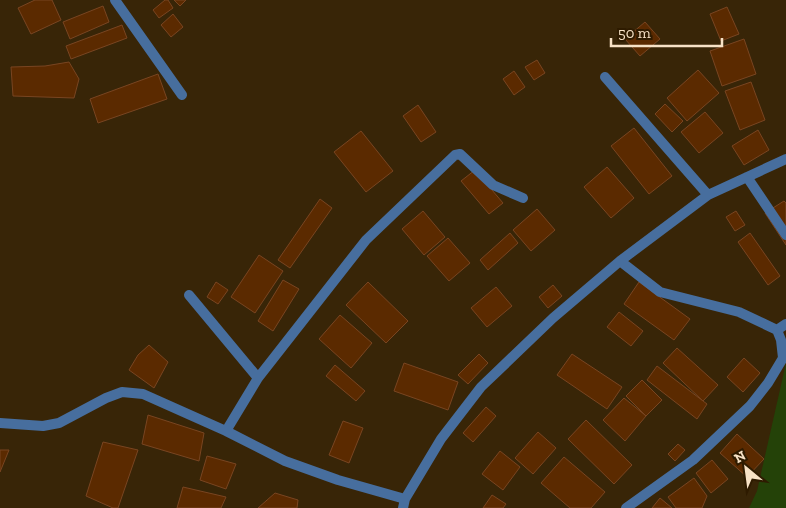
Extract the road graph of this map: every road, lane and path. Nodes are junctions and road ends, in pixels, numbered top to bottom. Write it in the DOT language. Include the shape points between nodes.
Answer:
graph roads {
  1 [pos="115,0"];
  2 [pos="604,77"];
  3 [pos="182,95"];
  4 [pos="786,160"];
  5 [pos="747,177"];
  6 [pos="708,195"];
  7 [pos="523,198"];
  8 [pos="786,235"];
  9 [pos="620,261"];
  10 [pos="189,295"];
  11 [pos="786,324"];
  12 [pos="777,330"];
  13 [pos="258,378"];
  14 [pos="0,423"];
  15 [pos="226,431"];
  16 [pos="404,504"];
  17 [pos="626,508"];
  1 -- 3 [label="street"];
  2 -- 6 [label="street"];
  4 -- 5 [label="street"];
  5 -- 6 [label="street"];
  5 -- 8 [label="street"];
  6 -- 9 [label="street"];
  7 -- 13 [label="street" via="493,185 460,154 455,155 366,240"];
  9 -- 12 [label="street" via="660,292 739,312"];
  9 -- 16 [label="street" via="553,318 481,387 441,439"];
  10 -- 13 [label="street"];
  11 -- 12 [label="street"];
  12 -- 17 [label="street" via="783,358 750,406 693,460"];
  13 -- 15 [label="street"];
  14 -- 15 [label="street" via="44,426 59,423 122,392 143,394"];
  15 -- 16 [label="street" via="285,461"];
}
